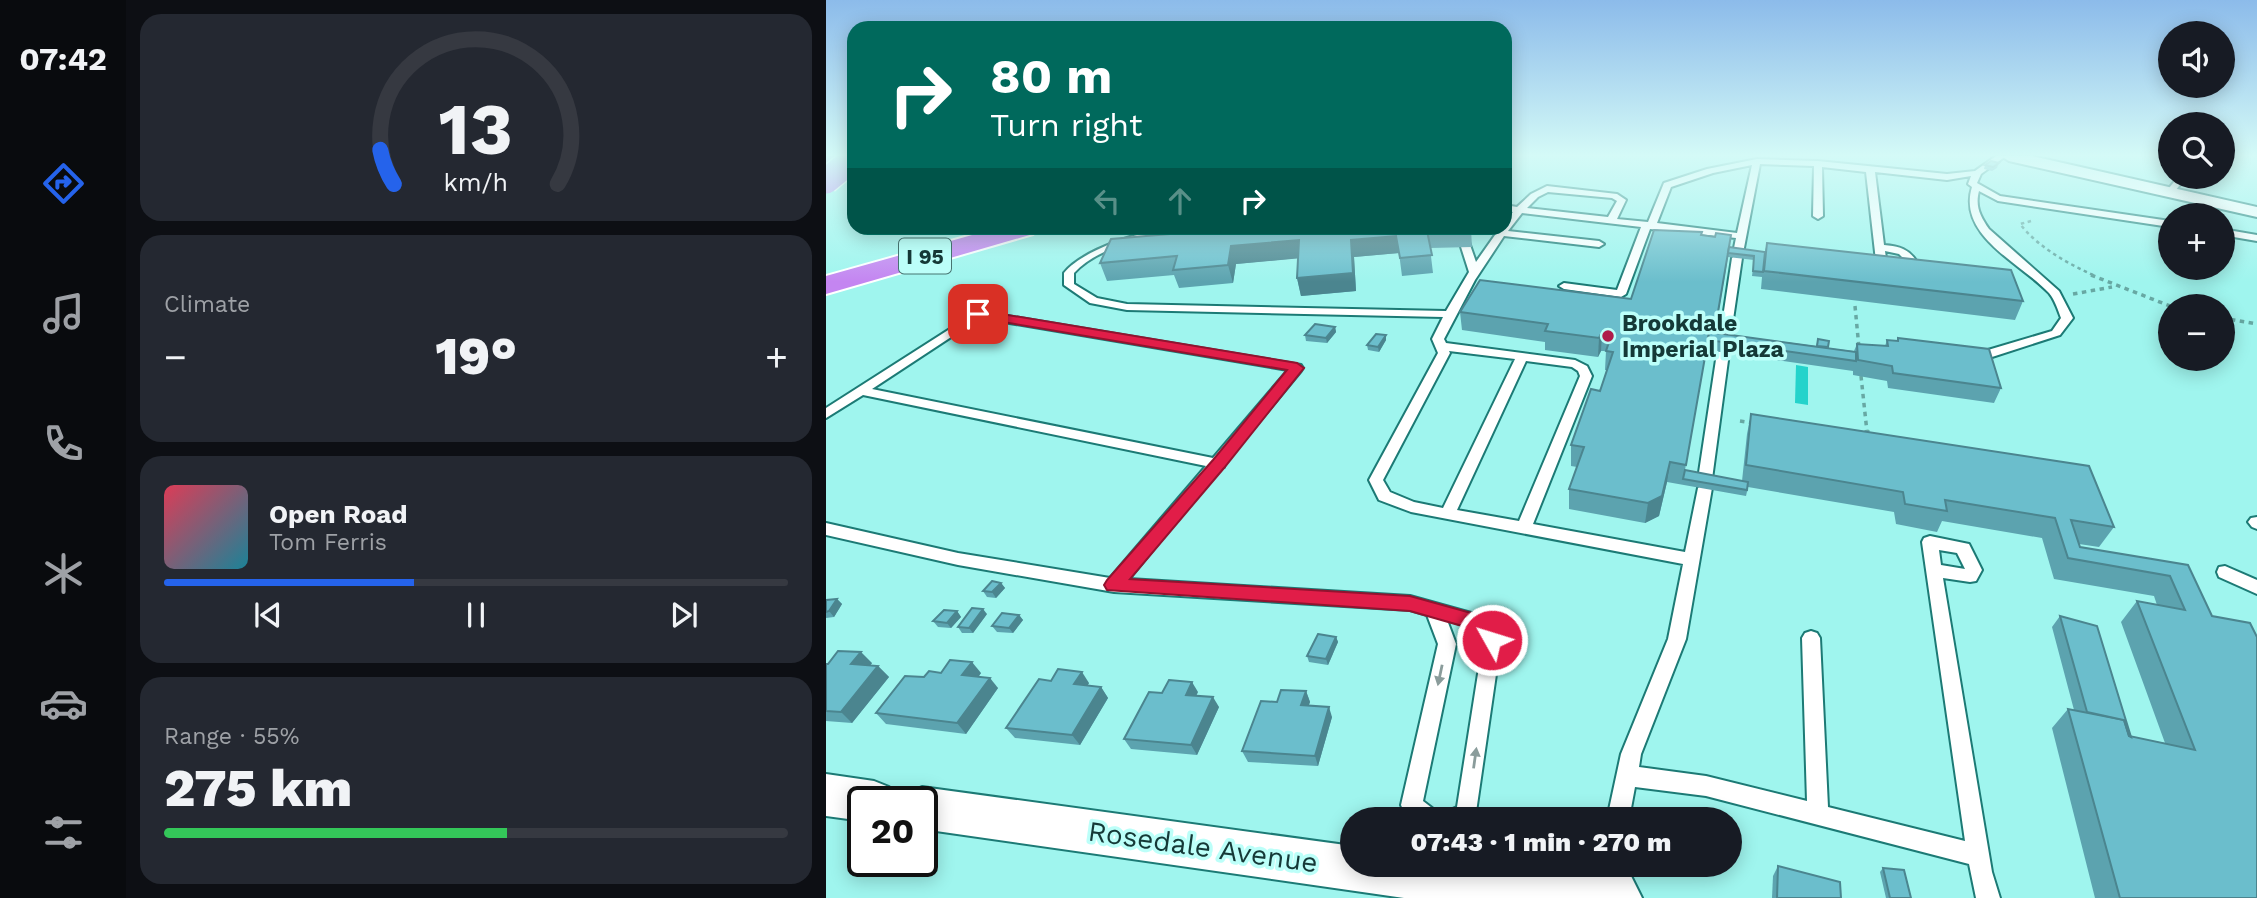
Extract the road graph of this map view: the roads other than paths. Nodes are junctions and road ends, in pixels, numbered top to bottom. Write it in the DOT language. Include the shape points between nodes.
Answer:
graph roads {
  1 [pos="1528,198"];
  2 [pos="1618,198"];
  3 [pos="1661,198"];
  4 [pos="1749,198"];
  5 [pos="1818,198"];
  6 [pos="1874,198"];
  7 [pos="1971,198"];
  8 [pos="1998,198"];
  9 [pos="2195,198"];
  10 [pos="1512,208"];
  11 [pos="1512,209"];
  12 [pos="2257,212"];
  13 [pos="1818,216"];
  14 [pos="1612,221"];
  15 [pos="2158,222"];
  16 [pos="1649,225"];
  17 [pos="1512,234"];
  18 [pos="2235,234"];
  19 [pos="934,235"];
  20 [pos="1000,235"];
  21 [pos="1153,235"];
  22 [pos="1461,235"];
  23 [pos="1501,235"];
  24 [pos="1740,236"];
  25 [pos="2257,237"];
  26 [pos="1599,243"];
  27 [pos="1880,247"];
  28 [pos="826,266"];
  29 [pos="1475,275"];
  30 [pos="826,285"];
  31 [pos="1564,286"];
  32 [pos="1448,314"];
  33 [pos="1442,346"];
  34 [pos="1992,353"];
  35 [pos="1522,357"];
  36 [pos="862,391"];
  37 [pos="826,414"];
  38 [pos="1219,464"];
  39 [pos="1448,514"];
  40 [pos="1524,528"];
  41 [pos="826,529"];
  42 [pos="1692,559"];
  43 [pos="1934,570"];
  44 [pos="2225,572"];
  45 [pos="1114,585"];
  46 [pos="2257,587"];
  47 [pos="1434,610"];
  48 [pos="1811,638"];
  49 [pos="1627,776"];
  50 [pos="826,795"];
  51 [pos="847,798"];
  52 [pos="1415,807"];
  53 [pos="1468,807"];
  54 [pos="1621,807"];
  55 [pos="938,810"];
  56 [pos="1818,815"];
  57 [pos="1979,856"];
  58 [pos="1340,860"];
  59 [pos="1488,877"];
  60 [pos="1594,887"];
  61 [pos="1988,898"];
  1 -- 10 [label="lane"];
  2 -- 14 [label="lane" via="1622,200"];
  3 -- 16 [label="lane"];
  4 -- 24 [label="lane"];
  5 -- 13 [label="lane"];
  6 -- 27 [label="lane"];
  7 -- 34 [label="lane" via="1982,229 2057,295 2067,317 2056,333"];
  8 -- 15 [label="lane"];
  9 -- 12 [label="street"];
  11 -- 14 [label="lane"];
  14 -- 16 [label="lane"];
  16 -- 24 [label="lane"];
  16 -- 31 [label="lane" via="1621,294"];
  17 -- 26 [label="lane"];
  18 -- 25 [label="lane"];
  19 -- 28 [label="highway, I 95"];
  20 -- 30 [label="highway, I 95"];
  21 -- 32 [label="lane" via="1090,256 1069,273 1069,285 1094,301 1126,307"];
  22 -- 29 [label="lane"];
  23 -- 29 [label="lane"];
  24 -- 42 [label="lane"];
  29 -- 32 [label="lane"];
  32 -- 33 [label="lane" via="1438,339"];
  33 -- 35 [label="lane"];
  33 -- 39 [label="lane" via="1444,353 1376,480 1384,496"];
  35 -- 39 [label="lane"];
  35 -- 40 [label="lane" via="1575,364 1587,376"];
  36 -- 37 [label="lane"];
  36 -- 38 [label="lane"];
  36 -- 38 [label="lane" via="978,314 1297,368"];
  38 -- 45 [label="lane"];
  39 -- 40 [label="lane"];
  40 -- 42 [label="lane"];
  41 -- 45 [label="lane" via="958,559"];
  42 -- 49 [label="lane" via="1677,639 1631,754"];
  43 -- 57 [label="lane"];
  44 -- 46 [label="lane"];
  45 -- 47 [label="lane" via="1410,603"];
  47 -- 52 [label="lane, one-way" via="1447,644 1412,804"];
  53 -- 47 [label="lane, one-way" via="1492,640 1475,621"];
  48 -- 56 [label="lane"];
  49 -- 54 [label="lane"];
  49 -- 56 [label="lane" via="1706,786"];
  50 -- 51 [label="street"];
  55 -- 58 [label="street, Rosedale Avenue"];
  56 -- 57 [label="lane"];
  57 -- 61 [label="lane"];
  59 -- 60 [label="street, Rosedale Avenue"];
}
